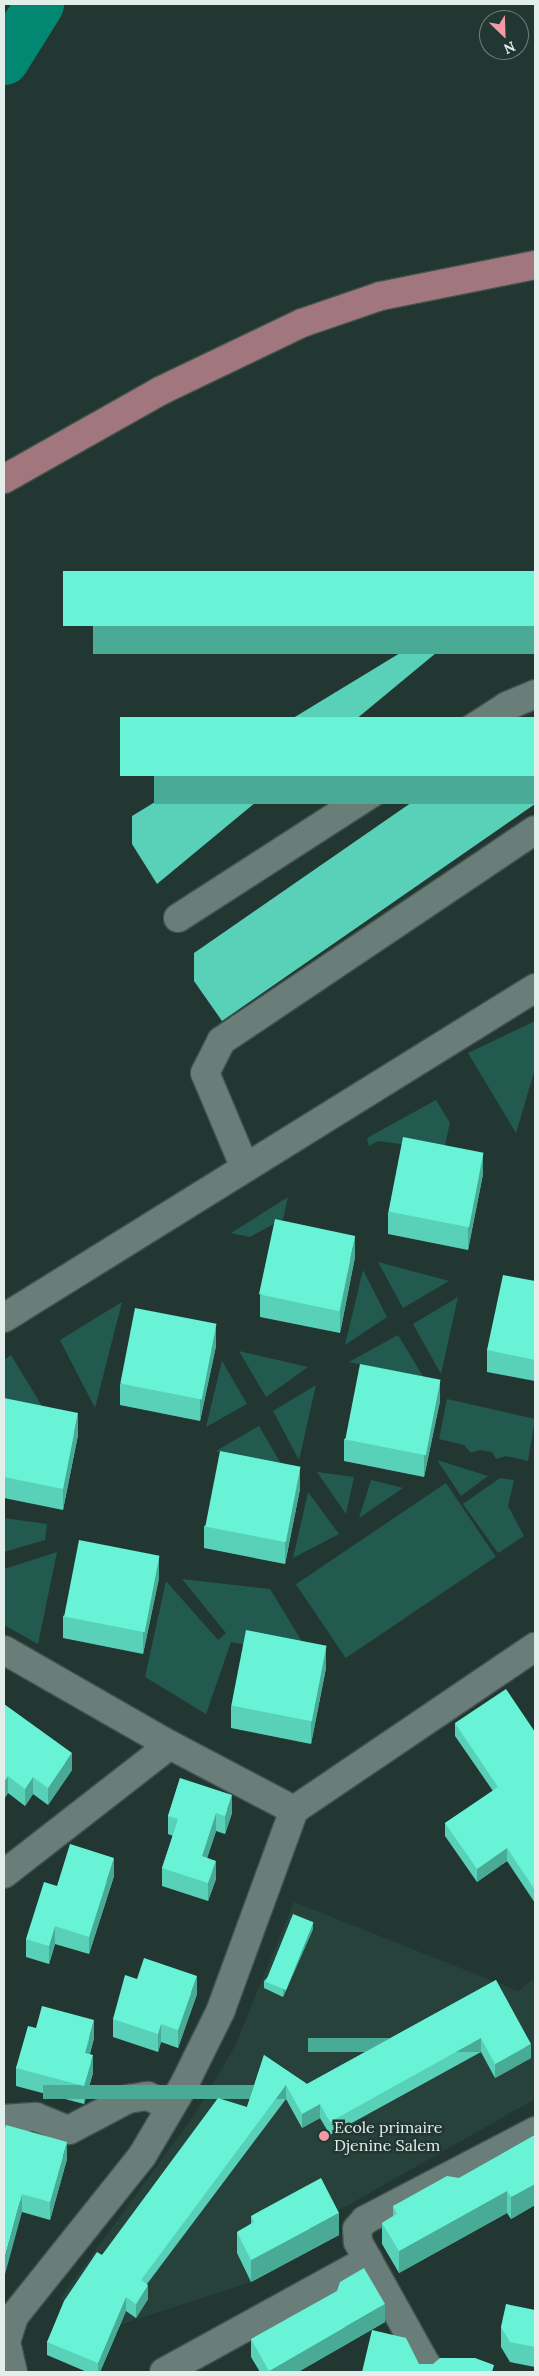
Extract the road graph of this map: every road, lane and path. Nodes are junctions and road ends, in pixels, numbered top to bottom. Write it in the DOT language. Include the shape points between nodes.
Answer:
graph roads {
  1 [pos="535,265"];
  2 [pos="4,479"];
  3 [pos="535,694"];
  4 [pos="535,830"];
  5 [pos="178,918"];
  6 [pos="535,988"];
  7 [pos="245,1168"];
  8 [pos="4,1318"];
  9 [pos="535,1646"];
  10 [pos="4,1650"];
  11 [pos="170,1745"];
  12 [pos="294,1810"];
  13 [pos="4,1874"];
  14 [pos="171,2107"];
  15 [pos="4,2119"];
  16 [pos="535,2131"];
  17 [pos="368,2260"];
  18 [pos="8,2325"];
  19 [pos="434,2366"];
  20 [pos="13,2372"];
  21 [pos="164,2372"];
  1 -- 2 [label="main road" via="381,296 302,323 160,391"];
  3 -- 5 [label="street" via="507,706"];
  4 -- 7 [label="street" via="221,1041 205,1073"];
  6 -- 7 [label="street"];
  7 -- 8 [label="street"];
  9 -- 12 [label="street"];
  10 -- 11 [label="street"];
  11 -- 12 [label="street"];
  11 -- 13 [label="street"];
  12 -- 14 [label="street" via="221,2010"];
  14 -- 15 [label="street" via="148,2096 128,2099 69,2130 36,2117"];
  14 -- 18 [label="street" via="142,2156"];
  16 -- 17 [label="street" via="366,2220 357,2230 358,2242"];
  17 -- 19 [label="street"];
  17 -- 21 [label="street"];
  18 -- 20 [label="street" via="6,2342"];
}
